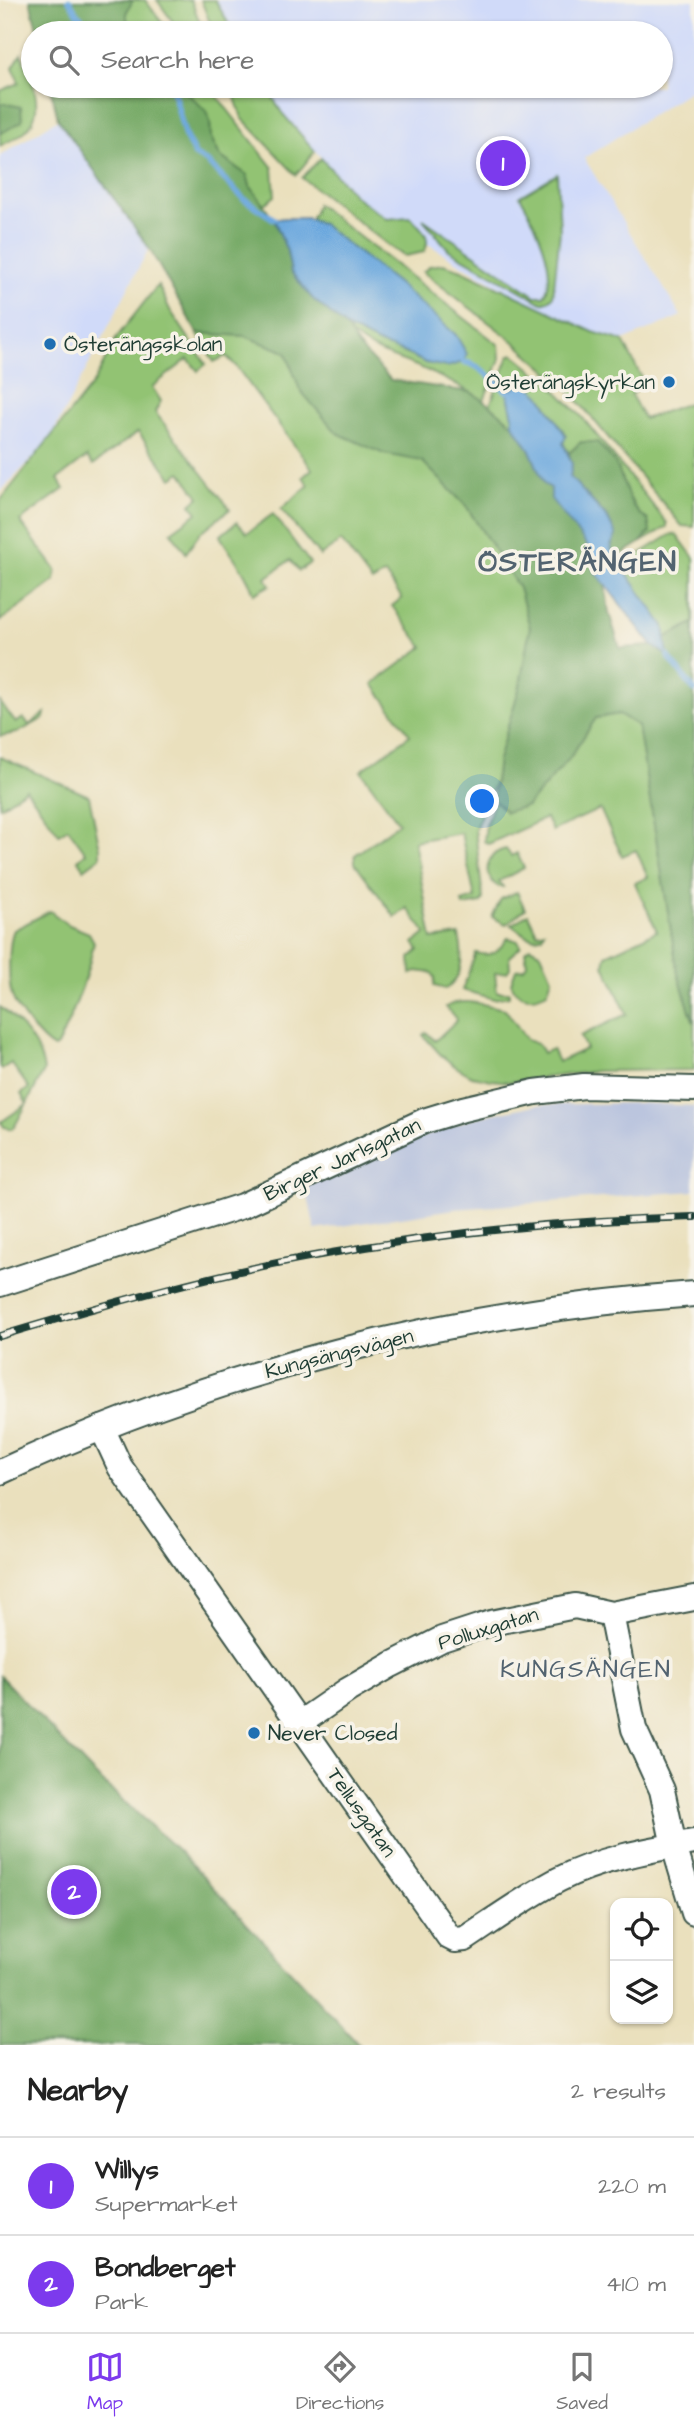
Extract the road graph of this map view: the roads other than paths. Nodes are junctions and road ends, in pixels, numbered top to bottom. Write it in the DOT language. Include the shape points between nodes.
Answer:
graph roads {
  1 [pos="694,1089"];
  2 [pos="0,1284"];
  3 [pos="694,1294"];
  4 [pos="102,1428"];
  5 [pos="0,1472"];
  6 [pos="694,1598"];
  7 [pos="611,1614"];
  8 [pos="300,1723"];
  9 [pos="684,1844"];
  10 [pos="694,1913"];
  1 -- 2 [label="street, Birger Jarlsgatan" via="584,1086 463,1109 424,1121 242,1206"];
  3 -- 4 [label="street, Kungsängsvägen" via="552,1309 413,1333 262,1372"];
  4 -- 5 [label="street, Kungsängsvägen"];
  4 -- 8 [label="street, Tellusgatan" via="120,1467"];
  6 -- 7 [label="street, Polluxgatan"];
  7 -- 8 [label="street, Polluxgatan" via="575,1606 556,1608 442,1639 348,1690"];
  7 -- 9 [label="street" via="634,1729"];
  8 -- 9 [label="street, Tellusgatan" via="442,1930 455,1941 568,1876"];
  9 -- 10 [label="street"];
}
